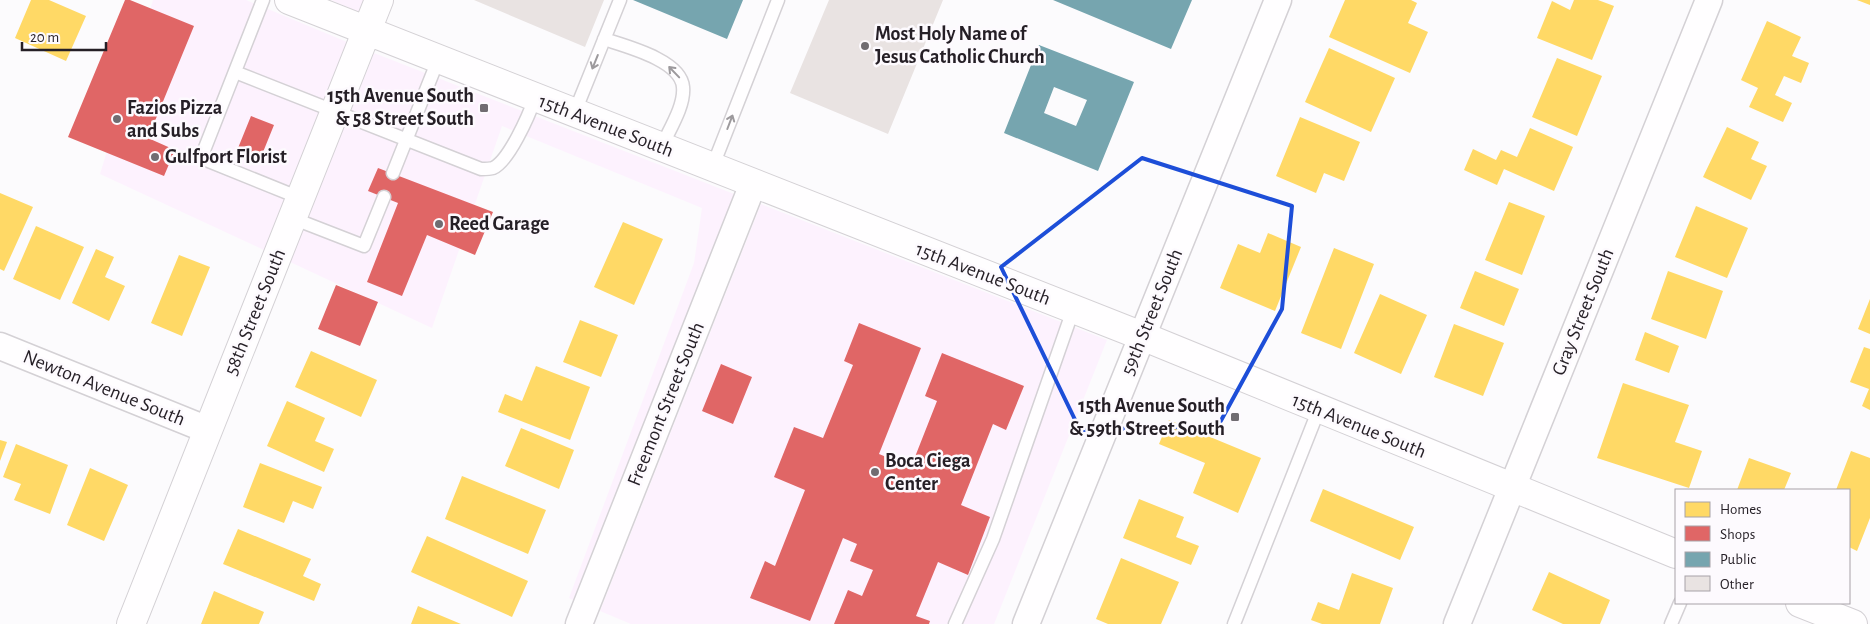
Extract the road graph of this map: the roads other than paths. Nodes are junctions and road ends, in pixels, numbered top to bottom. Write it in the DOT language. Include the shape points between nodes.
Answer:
graph roads {
  1 [pos="263,0"];
  2 [pos="289,0"];
  3 [pos="379,0"];
  4 [pos="620,0"];
  5 [pos="778,0"];
  6 [pos="1278,0"];
  7 [pos="1709,0"];
  8 [pos="366,32"];
  9 [pos="604,39"];
  10 [pos="438,60"];
  11 [pos="235,72"];
  12 [pos="535,98"];
  13 [pos="335,111"];
  14 [pos="574,114"];
  15 [pos="406,139"];
  16 [pos="661,148"];
  17 [pos="712,168"];
  18 [pos="393,173"];
  19 [pos="753,184"];
  20 [pos="384,197"];
  21 [pos="296,208"];
  22 [pos="1073,310"];
  23 [pos="1142,336"];
  24 [pos="0,346"];
  25 [pos="1319,409"];
  26 [pos="208,430"];
  27 [pos="1511,488"];
  28 [pos="1675,554"];
  29 [pos="1680,604"];
  30 [pos="1803,604"];
  31 [pos="131,624"];
  32 [pos="579,624"];
  33 [pos="954,624"];
  34 [pos="1026,624"];
  35 [pos="1234,624"];
  36 [pos="1457,624"];
  37 [pos="1671,624"];
  38 [pos="1853,624"];
  1 -- 11 [label="lane"];
  2 -- 8 [label="street, 15th Avenue South"];
  3 -- 8 [label="street, 58th Street South"];
  4 -- 9 [label="lane"];
  17 -- 5 [label="lane, one-way"];
  6 -- 23 [label="street, 59th Street South"];
  7 -- 27 [label="street, Gray Street South"];
  8 -- 10 [label="street, 15th Avenue South"];
  8 -- 13 [label="street, 58th Street South"];
  9 -- 14 [label="lane, one-way"];
  16 -- 9 [label="lane, one-way" via="681,103 683,85 676,72 658,59"];
  10 -- 12 [label="street, 15th Avenue South"];
  10 -- 15 [label="lane"];
  11 -- 13 [label="lane"];
  11 -- 21 [label="lane" via="201,158"];
  12 -- 14 [label="street, 15th Avenue South"];
  12 -- 15 [label="lane" via="527,119 503,160 493,168 481,169"];
  13 -- 15 [label="lane"];
  13 -- 21 [label="street, 58th Street South"];
  14 -- 16 [label="street, 15th Avenue South"];
  15 -- 18 [label="lane"];
  16 -- 17 [label="street, 15th Avenue South"];
  17 -- 19 [label="street, 15th Avenue South"];
  19 -- 22 [label="street, 15th Avenue South"];
  19 -- 32 [label="street, Freemont Street South"];
  20 -- 21 [label="lane" via="364,246"];
  21 -- 26 [label="street, 58th Street South"];
  22 -- 23 [label="street, 15th Avenue South"];
  22 -- 33 [label="lane" via="993,539"];
  23 -- 25 [label="street, 15th Avenue South"];
  23 -- 34 [label="street, 59th Street South"];
  24 -- 26 [label="street, Newton Avenue South"];
  25 -- 27 [label="street, 15th Avenue South"];
  25 -- 35 [label="lane"];
  26 -- 31 [label="street, 58th Street South"];
  27 -- 28 [label="street, 15th Avenue South"];
  27 -- 36 [label="street, Gray Street South"];
  29 -- 37 [label="lane"];
  30 -- 38 [label="street"];
}
